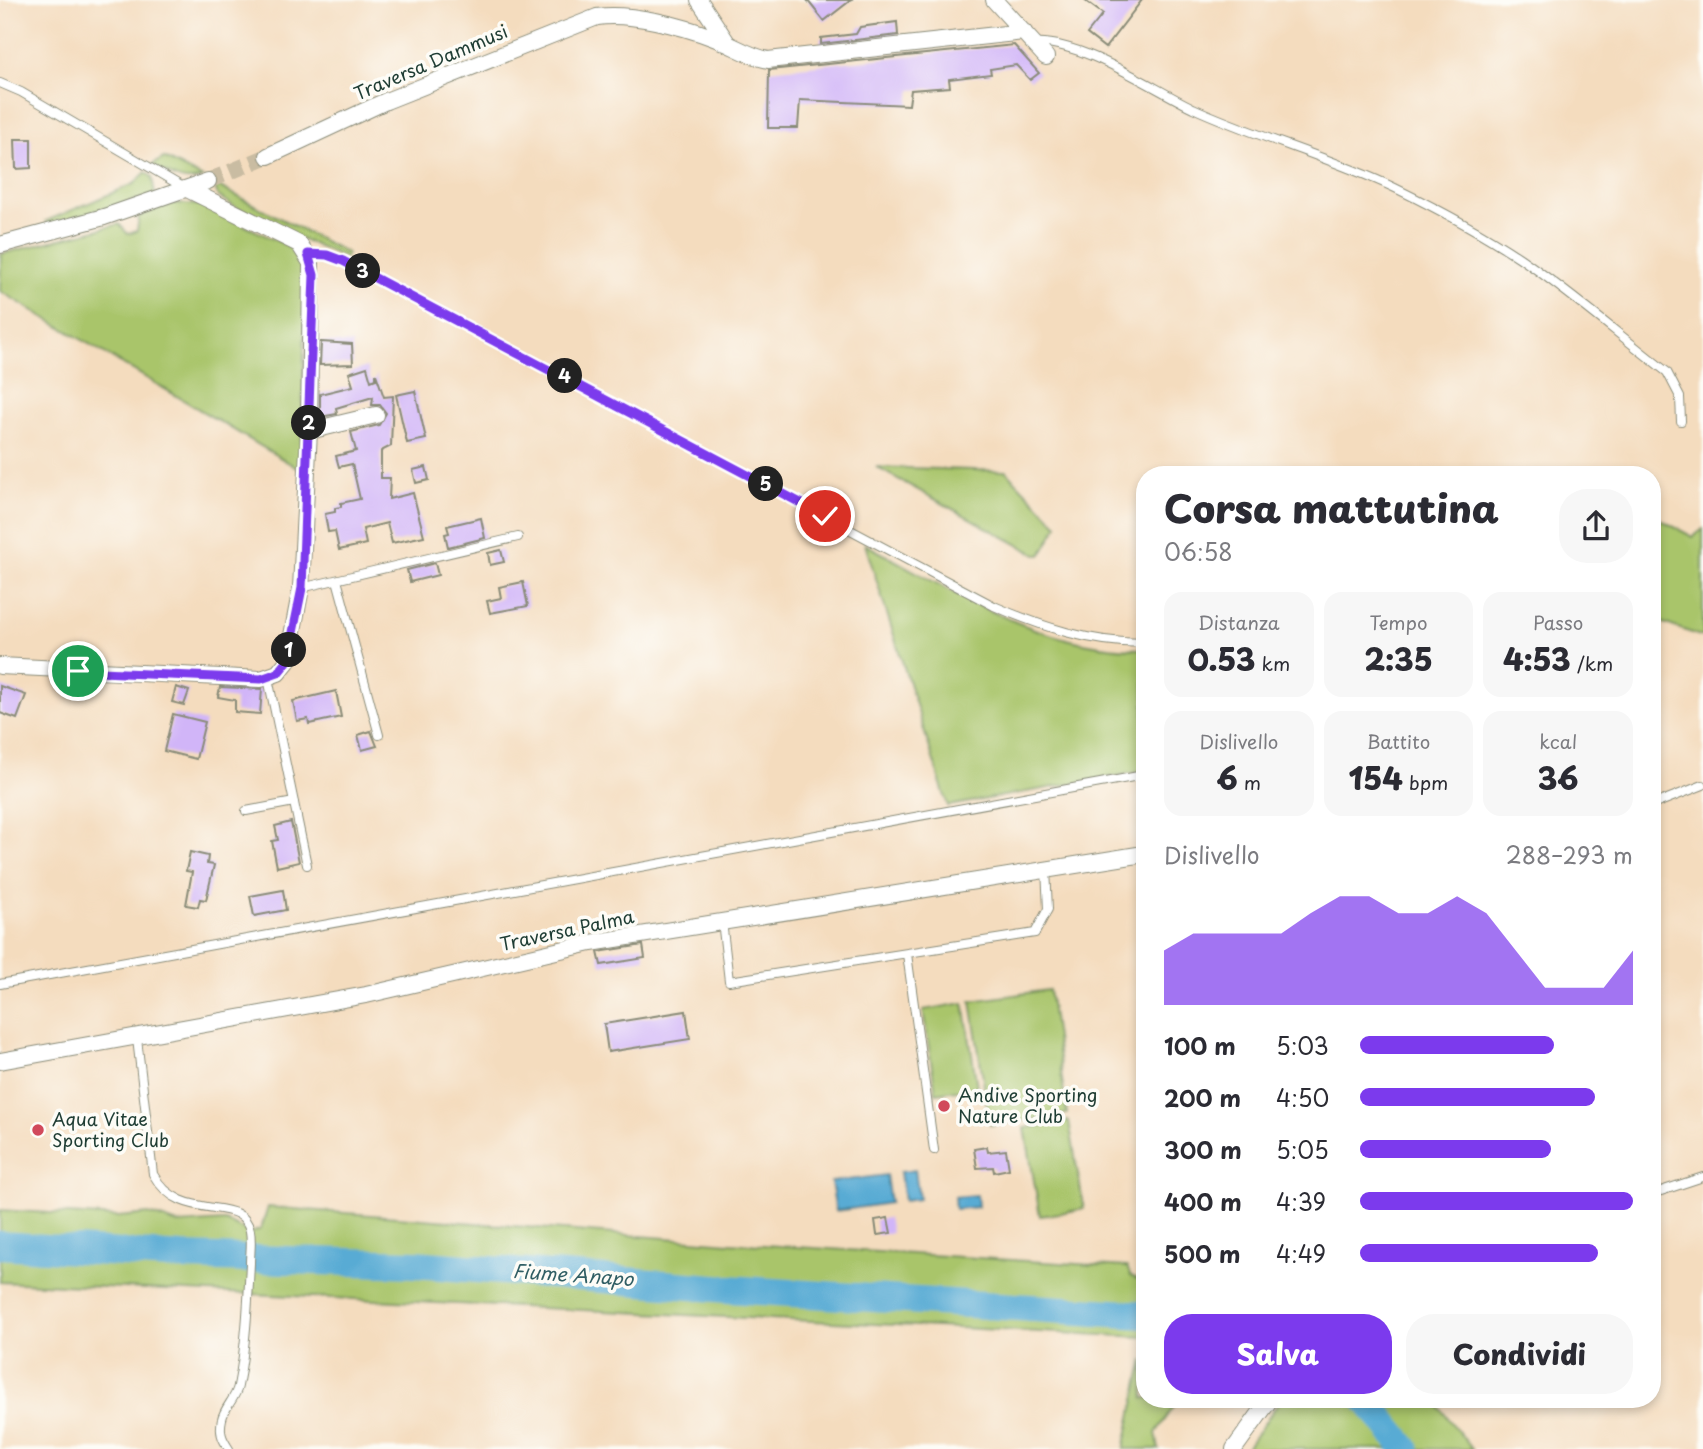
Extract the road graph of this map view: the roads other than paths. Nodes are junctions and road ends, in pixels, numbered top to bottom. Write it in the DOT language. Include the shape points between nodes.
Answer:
graph roads {
  1 [pos="699,0"];
  2 [pos="994,0"];
  3 [pos="1028,38"];
  4 [pos="728,44"];
  5 [pos="1046,57"];
  6 [pos="0,83"];
  7 [pos="268,156"];
  8 [pos="208,181"];
  9 [pos="187,189"];
  10 [pos="0,245"];
  11 [pos="308,254"];
  12 [pos="376,415"];
  13 [pos="1681,421"];
  14 [pos="309,431"];
  15 [pos="518,537"];
  16 [pos="337,580"];
  17 [pos="302,588"];
  18 [pos="1136,642"];
  19 [pos="0,666"];
  20 [pos="268,678"];
  21 [pos="379,735"];
  22 [pos="1136,776"];
  23 [pos="1703,785"];
  24 [pos="1661,801"];
  25 [pos="294,802"];
  26 [pos="246,811"];
  27 [pos="1136,855"];
  28 [pos="307,865"];
  29 [pos="1046,869"];
  30 [pos="722,920"];
  31 [pos="907,954"];
  32 [pos="0,984"];
  33 [pos="137,1039"];
  34 [pos="0,1061"];
  35 [pos="934,1150"];
  36 [pos="1703,1177"];
  37 [pos="1661,1191"];
  38 [pos="1264,1408"];
  39 [pos="229,1449"];
  40 [pos="1234,1449"];
  1 -- 4 [label="street"];
  2 -- 3 [label="street"];
  3 -- 4 [label="street, Traversa Dammusi" via="768,61"];
  3 -- 5 [label="street"];
  3 -- 13 [label="lane" via="1085,53 1224,122 1395,188 1476,232 1521,259 1667,372 1680,397"];
  4 -- 7 [label="street, Traversa Dammusi" via="644,20 597,17 386,101"];
  6 -- 9 [label="lane"];
  8 -- 9 [label="street"];
  9 -- 10 [label="street"];
  9 -- 11 [label="street" via="299,244"];
  11 -- 14 [label="street" via="314,275"];
  11 -- 18 [label="lane" via="343,261 994,606 1062,632"];
  12 -- 14 [label="street"];
  14 -- 17 [label="street"];
  15 -- 16 [label="lane"];
  16 -- 17 [label="lane"];
  16 -- 21 [label="lane"];
  17 -- 20 [label="street" via="287,662"];
  19 -- 20 [label="street"];
  20 -- 25 [label="lane"];
  22 -- 32 [label="lane"];
  23 -- 24 [label="lane"];
  25 -- 26 [label="lane"];
  25 -- 28 [label="lane"];
  27 -- 29 [label="street, Traversa Palma"];
  29 -- 30 [label="street, Traversa Palma"];
  29 -- 31 [label="lane" via="1048,909 1035,933"];
  30 -- 31 [label="lane" via="729,981"];
  30 -- 33 [label="street, Traversa Palma"];
  31 -- 35 [label="lane"];
  33 -- 34 [label="street, Traversa Palma"];
  33 -- 39 [label="lane" via="153,1174 162,1190 178,1201 234,1210 246,1217 251,1233 238,1389 222,1416 220,1436"];
  36 -- 37 [label="lane"];
  38 -- 40 [label="street"];
}
